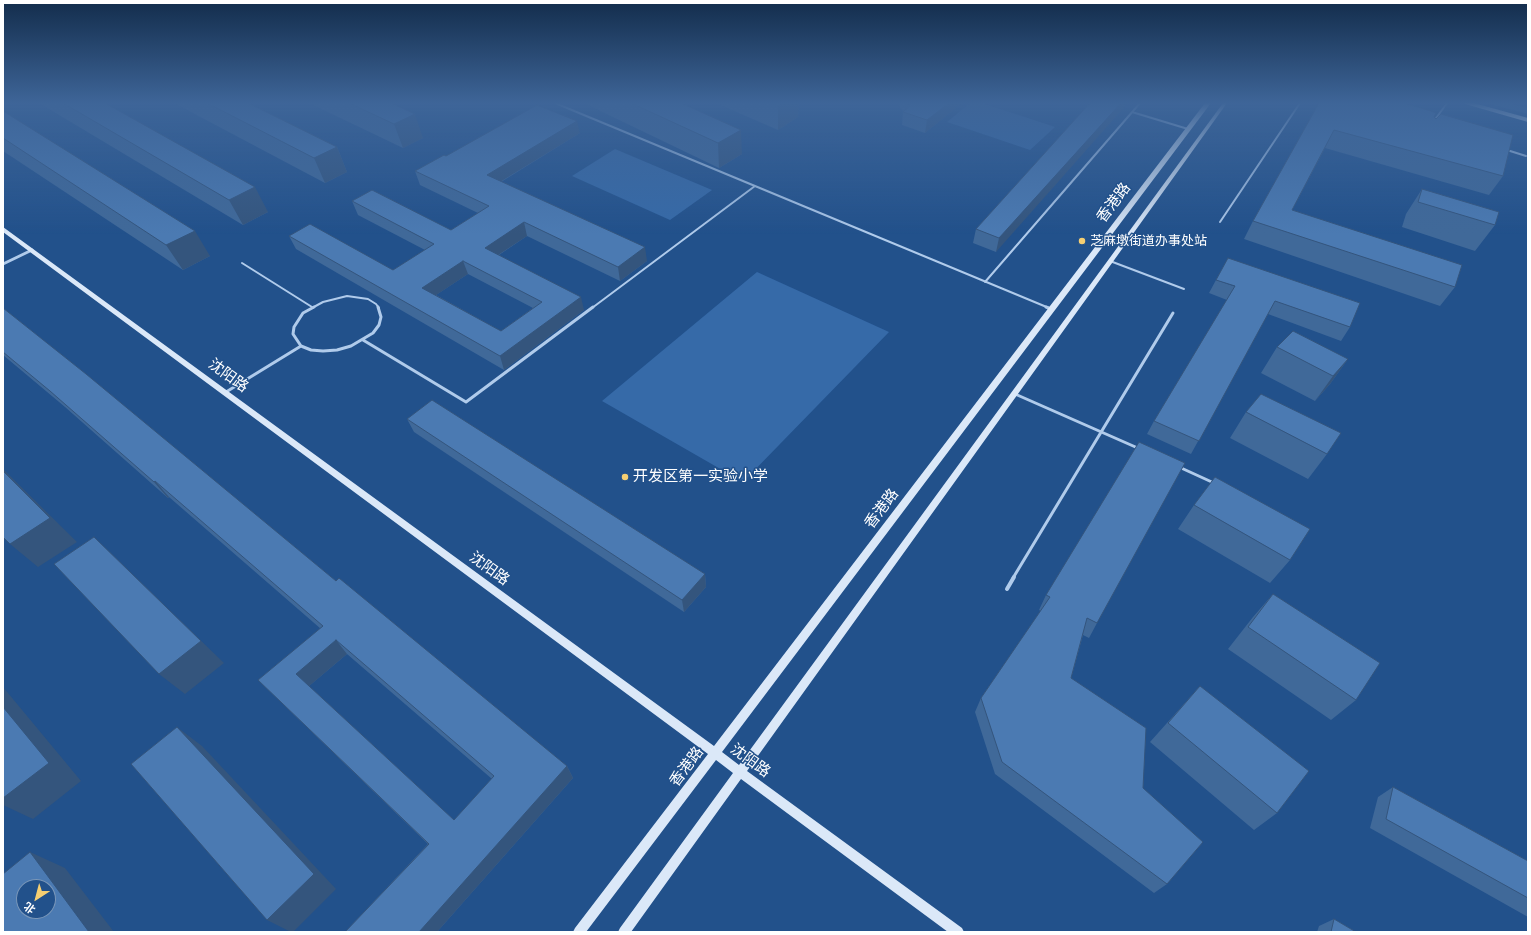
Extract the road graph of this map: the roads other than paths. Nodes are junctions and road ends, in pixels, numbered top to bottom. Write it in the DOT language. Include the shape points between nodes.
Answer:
graph roads {
  1 [pos="660,147"];
  2 [pos="1102,147"];
  3 [pos="1175,147"];
  4 [pos="1193,147"];
  5 [pos="1271,147"];
  6 [pos="1505,150"];
  7 [pos="1526,156"];
  8 [pos="755,186"];
  9 [pos="1220,222"];
  10 [pos="3,229"];
  11 [pos="32,250"];
  12 [pos="1110,261"];
  13 [pos="242,263"];
  14 [pos="3,264"];
  15 [pos="985,282"];
  16 [pos="1184,289"];
  17 [pos="312,307"];
  18 [pos="1052,309"];
  19 [pos="1173,313"];
  20 [pos="363,340"];
  21 [pos="301,346"];
  22 [pos="226,392"];
  23 [pos="1014,393"];
  24 [pos="1102,432"];
  25 [pos="1146,453"];
  26 [pos="1174,465"];
  27 [pos="1216,484"];
  28 [pos="1007,589"];
  29 [pos="715,753"];
  30 [pos="740,771"];
  31 [pos="579,932"];
  32 [pos="624,932"];
  33 [pos="958,932"];
  1 -- 8 [label="lane"];
  2 -- 15 [label="lane"];
  3 -- 18 [label="main road, 香港路"];
  4 -- 12 [label="main road, 香港路"];
  5 -- 9 [label="lane"];
  6 -- 7 [label="lane"];
  8 -- 15 [label="lane"];
  8 -- 20 [label="lane" via="466,402"];
  10 -- 11 [label="main road, 沈阳路"];
  11 -- 14 [label="street"];
  11 -- 22 [label="main road, 沈阳路"];
  12 -- 16 [label="lane"];
  12 -- 23 [label="main road, 香港路"];
  13 -- 17 [label="lane"];
  15 -- 18 [label="lane"];
  17 -- 20 [label="lane" via="347,296 359,296 376,304 381,317 376,329"];
  17 -- 21 [label="lane" via="303,313 294,327 293,334"];
  18 -- 29 [label="main road, 香港路"];
  19 -- 24 [label="lane"];
  20 -- 21 [label="lane" via="337,350 311,350"];
  21 -- 22 [label="lane"];
  22 -- 29 [label="main road, 沈阳路"];
  23 -- 24 [label="lane"];
  23 -- 30 [label="main road, 香港路"];
  24 -- 25 [label="lane"];
  24 -- 28 [label="lane"];
  26 -- 27 [label="lane"];
  29 -- 30 [label="main road, 沈阳路"];
  29 -- 31 [label="main road, 香港路"];
  30 -- 32 [label="main road, 香港路"];
  30 -- 33 [label="main road, 沈阳路"];
}
